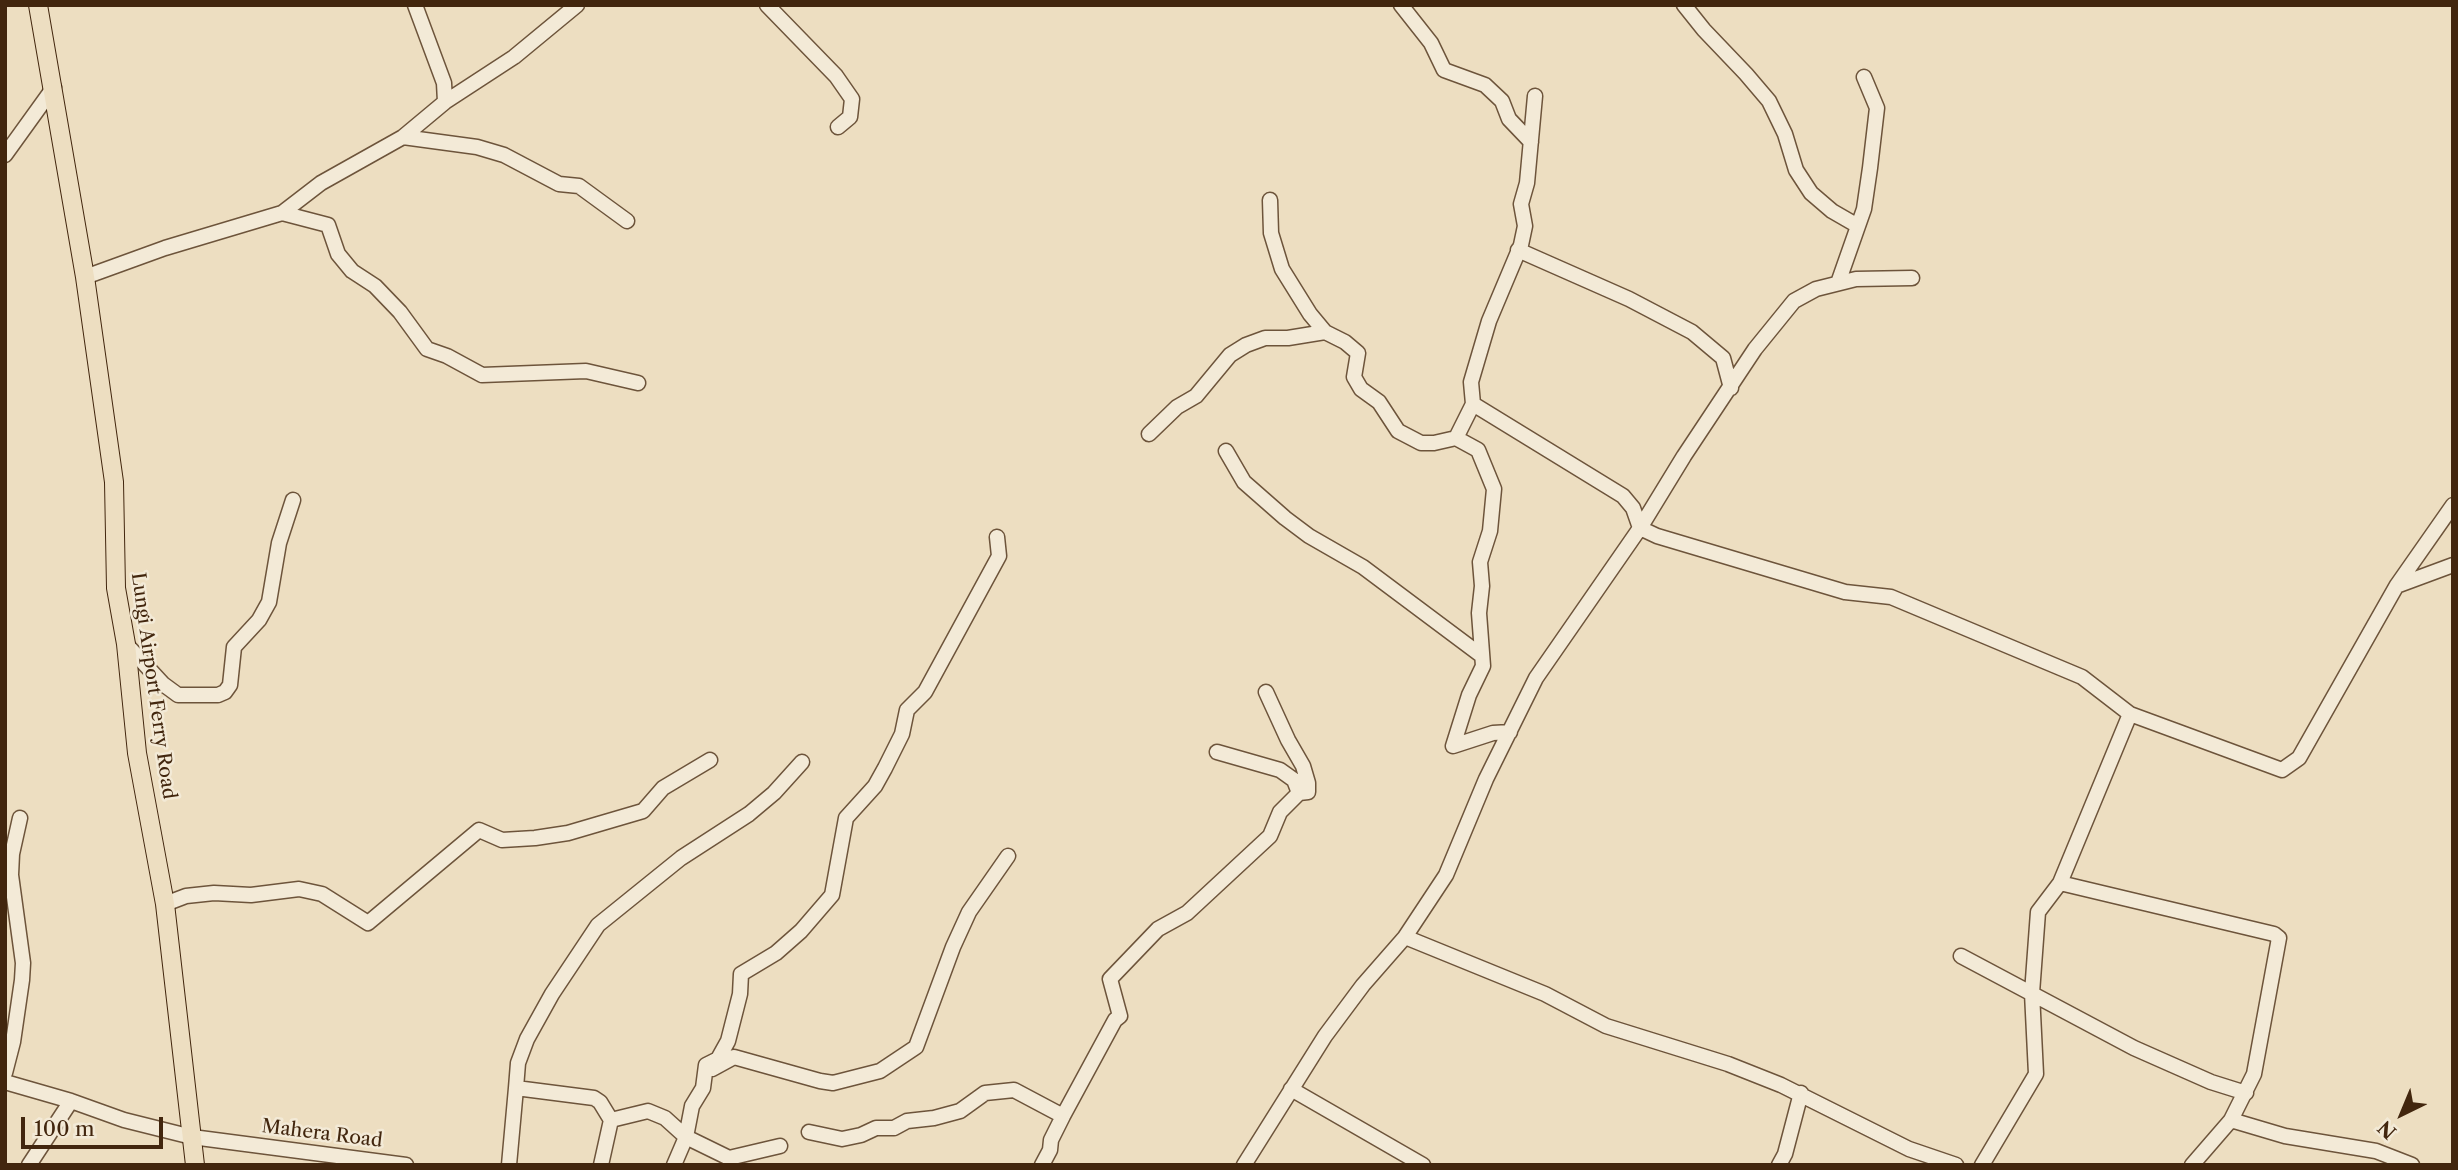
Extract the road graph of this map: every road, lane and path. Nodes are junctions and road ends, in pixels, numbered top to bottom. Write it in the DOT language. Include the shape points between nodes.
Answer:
graph roads {
  1 [pos="38,5"];
  2 [pos="415,5"];
  3 [pos="577,5"];
  4 [pos="767,5"];
  5 [pos="1401,5"];
  6 [pos="1684,5"];
  7 [pos="1864,77"];
  8 [pos="54,87"];
  9 [pos="1535,96"];
  10 [pos="445,102"];
  11 [pos="838,127"];
  12 [pos="403,137"];
  13 [pos="1531,142"];
  14 [pos="5,155"];
  15 [pos="1269,200"];
  16 [pos="282,213"];
  17 [pos="627,221"];
  18 [pos="1858,226"];
  19 [pos="1518,250"];
  20 [pos="85,277"];
  21 [pos="1912,278"];
  22 [pos="1838,283"];
  23 [pos="1325,332"];
  24 [pos="638,383"];
  25 [pos="1731,388"];
  26 [pos="1473,404"];
  27 [pos="1149,434"];
  28 [pos="1456,438"];
  29 [pos="1226,451"];
  30 [pos="293,500"];
  31 [pos="2453,505"];
  32 [pos="1640,527"];
  33 [pos="998,537"];
  34 [pos="2453,565"];
  35 [pos="2397,586"];
  36 [pos="126,644"];
  37 [pos="1482,656"];
  38 [pos="1266,692"];
  39 [pos="2130,714"];
  40 [pos="1510,732"];
  41 [pos="1217,752"];
  42 [pos="710,760"];
  43 [pos="802,762"];
  44 [pos="1299,793"];
  45 [pos="20,818"];
  46 [pos="1008,856"];
  47 [pos="2060,883"];
  48 [pos="165,904"];
  49 [pos="1405,937"];
  50 [pos="1961,956"];
  51 [pos="2032,993"];
  52 [pos="5,1073"];
  53 [pos="5,1082"];
  54 [pos="516,1088"];
  55 [pos="703,1088"];
  56 [pos="1291,1089"];
  57 [pos="1801,1093"];
  58 [pos="2246,1093"];
  59 [pos="71,1101"];
  60 [pos="692,1106"];
  61 [pos="1063,1116"];
  62 [pos="665,1118"];
  63 [pos="611,1120"];
  64 [pos="2231,1120"];
  65 [pos="809,1132"];
  66 [pos="192,1137"];
  67 [pos="686,1138"];
  68 [pos="780,1146"];
  69 [pos="29,1165"];
  70 [pos="195,1165"];
  71 [pos="406,1165"];
  72 [pos="509,1165"];
  73 [pos="601,1165"];
  74 [pos="674,1165"];
  75 [pos="1042,1165"];
  76 [pos="1244,1165"];
  77 [pos="1423,1165"];
  78 [pos="1779,1165"];
  79 [pos="1956,1165"];
  80 [pos="1982,1165"];
  81 [pos="2192,1165"];
  82 [pos="2412,1165"];
  1 -- 8 [label="main road, Lungi Airport Ferry Road"];
  2 -- 10 [label="street" via="444,83"];
  3 -- 10 [label="street" via="514,57"];
  4 -- 11 [label="street" via="836,76 852,99 850,117"];
  5 -- 13 [label="street" via="1432,43 1444,70 1485,85"];
  6 -- 18 [label="street" via="1769,102 1786,134 1796,170 1811,193"];
  7 -- 18 [label="street" via="1877,108"];
  8 -- 14 [label="street"];
  8 -- 20 [label="main road, Lungi Airport Ferry Road"];
  9 -- 13 [label="street"];
  10 -- 12 [label="street"];
  12 -- 16 [label="street" via="321,183"];
  12 -- 17 [label="street" via="477,146 505,155 559,184 579,186"];
  13 -- 19 [label="street" via="1521,204 1525,226"];
  15 -- 23 [label="street" via="1271,233 1282,270"];
  16 -- 20 [label="street"];
  16 -- 24 [label="street" via="328,225 338,254 400,312 427,349 482,374 586,371"];
  18 -- 22 [label="street"];
  19 -- 25 [label="street" via="1692,332 1723,358"];
  19 -- 26 [label="street" via="1489,321 1471,382"];
  20 -- 36 [label="main road, Lungi Airport Ferry Road" via="114,482 116,588"];
  21 -- 22 [label="street"];
  22 -- 25 [label="street" via="1794,301"];
  23 -- 27 [label="street" via="1265,338 1246,345 1230,355 1196,396"];
  23 -- 28 [label="street" via="1359,353 1354,377 1361,389 1379,402 1398,431 1421,443"];
  25 -- 32 [label="street"];
  26 -- 28 [label="street"];
  26 -- 32 [label="street" via="1623,496"];
  28 -- 37 [label="street" via="1478,450 1494,489 1490,531 1480,562"];
  29 -- 37 [label="street" via="1244,482 1285,518 1363,567"];
  30 -- 36 [label="street" via="279,543 269,602 234,647 228,690 218,695 178,695"];
  31 -- 35 [label="street"];
  32 -- 39 [label="street" via="1846,592 1891,597 2082,677"];
  32 -- 40 [label="street" via="1536,678"];
  33 -- 55 [label="street" via="999,556 925,692 908,710 885,768 846,818 832,895 801,932 741,974 727,1041 718,1059 706,1065"];
  34 -- 35 [label="street"];
  35 -- 39 [label="street" via="2300,758 2282,770"];
  36 -- 48 [label="main road, Lungi Airport Ferry Road" via="137,753"];
  37 -- 40 [label="street" via="1483,666 1453,746"];
  38 -- 44 [label="street" via="1303,766 1308,792"];
  39 -- 47 [label="street"];
  40 -- 49 [label="street" via="1446,875"];
  41 -- 44 [label="street" via="1280,770 1294,780"];
  42 -- 48 [label="street" via="663,788 643,811 535,838 502,840 479,830 368,923 321,894 299,889 186,895"];
  43 -- 54 [label="street" via="749,814 681,858 598,925 527,1039 518,1063"];
  44 -- 61 [label="street" via="1280,812 1270,836 1186,913 1158,929 1110,979 1120,1016"];
  45 -- 52 [label="street" via="11,875 22,980"];
  46 -- 55 [label="street" via="963,923 916,1047 880,1071 833,1083 734,1056 711,1069"];
  47 -- 51 [label="street" via="2038,912"];
  47 -- 58 [label="street" via="2277,936 2280,945 2257,1061"];
  48 -- 66 [label="main road, Lungi Airport Ferry Road"];
  49 -- 56 [label="street" via="1363,985"];
  49 -- 57 [label="street" via="1545,994 1606,1026 1728,1064"];
  50 -- 51 [label="street"];
  51 -- 58 [label="street" via="2134,1048"];
  51 -- 80 [label="street" via="2036,1074"];
  53 -- 59 [label="street, Mahera Road"];
  54 -- 63 [label="street" via="594,1098"];
  54 -- 72 [label="street"];
  55 -- 60 [label="street"];
  56 -- 76 [label="street"];
  56 -- 77 [label="street"];
  57 -- 78 [label="street"];
  57 -- 79 [label="street" via="1909,1149"];
  58 -- 64 [label="street"];
  59 -- 66 [label="street, Mahera Road"];
  59 -- 69 [label="street"];
  60 -- 62 [label="street"];
  60 -- 67 [label="street"];
  61 -- 65 [label="street" via="1014,1090 985,1093 960,1111 842,1139"];
  61 -- 75 [label="street"];
  62 -- 63 [label="street" via="648,1111"];
  62 -- 67 [label="street"];
  63 -- 73 [label="street"];
  64 -- 81 [label="street"];
  64 -- 82 [label="street" via="2285,1136 2376,1151"];
  66 -- 70 [label="main road, Lungi Airport Ferry Road"];
  66 -- 71 [label="street, Mahera Road"];
  67 -- 68 [label="street" via="729,1158"];
  67 -- 74 [label="street"];
}
